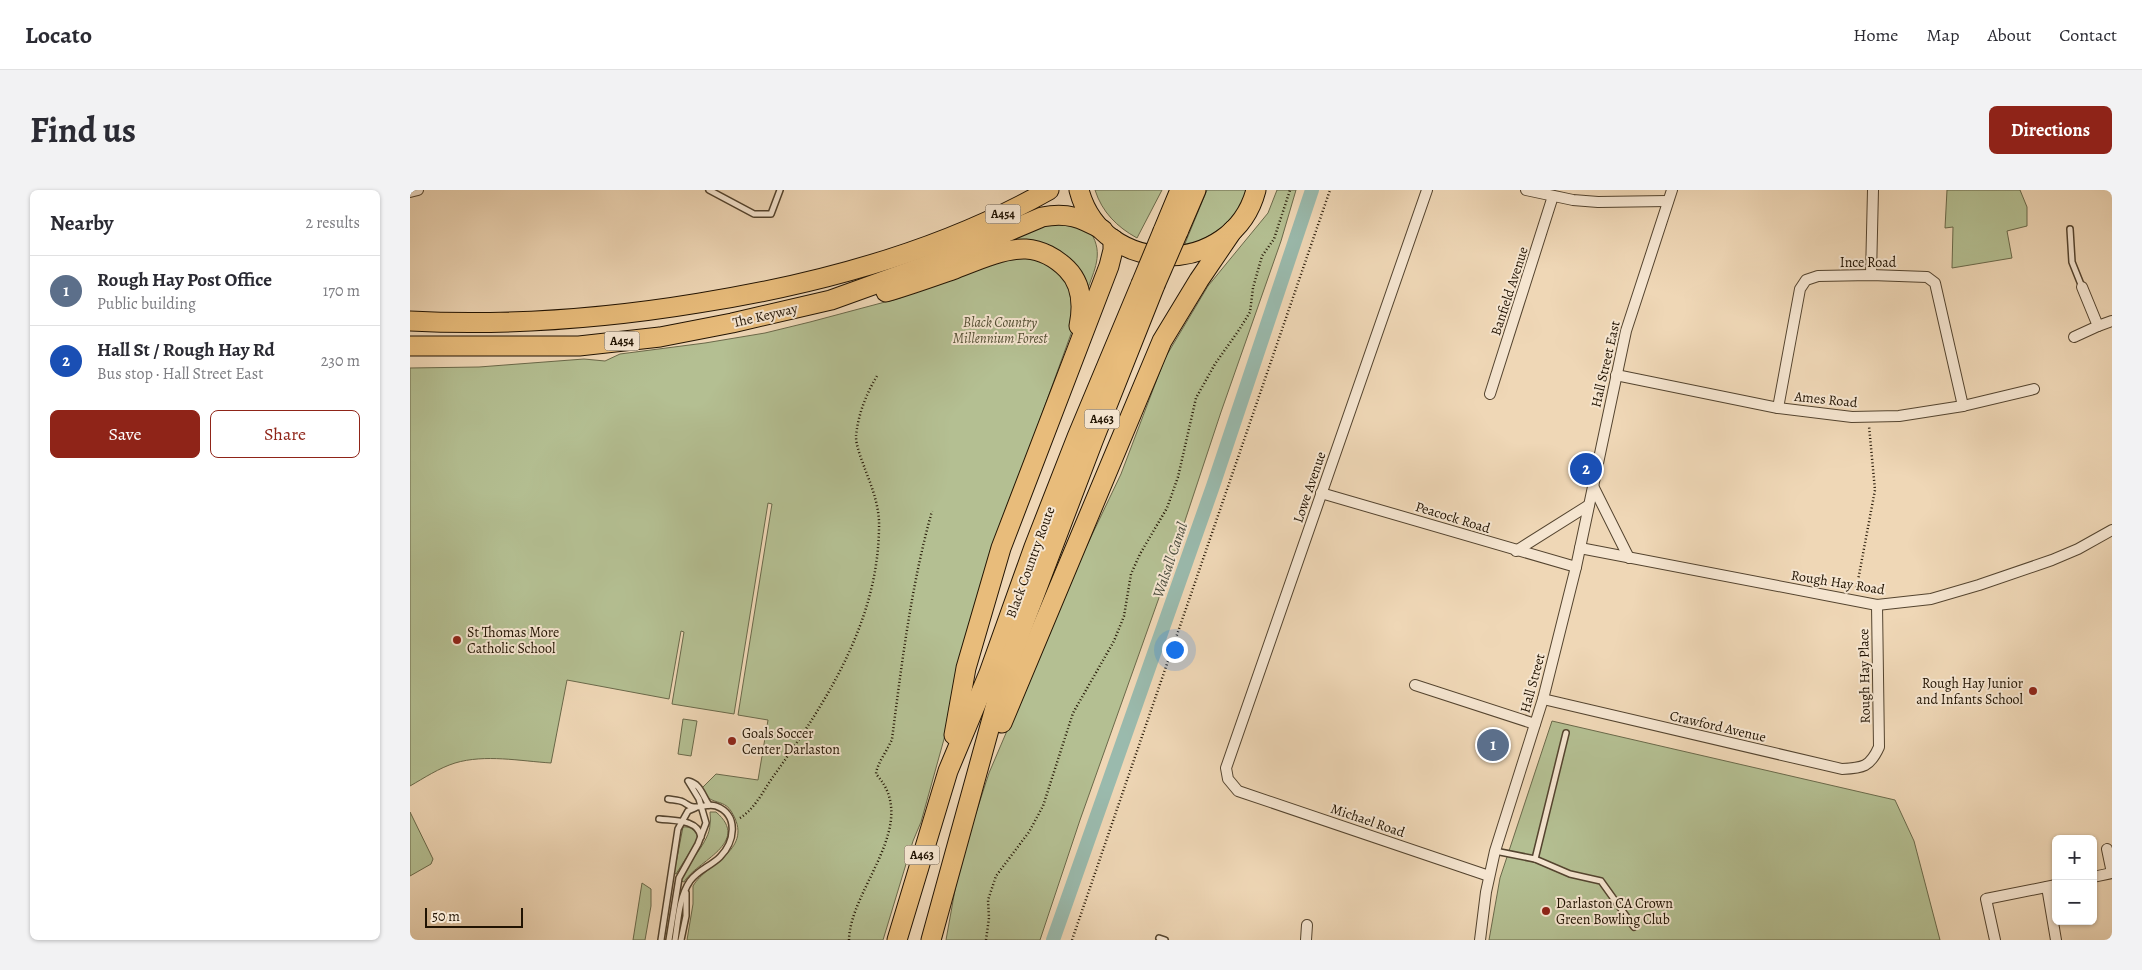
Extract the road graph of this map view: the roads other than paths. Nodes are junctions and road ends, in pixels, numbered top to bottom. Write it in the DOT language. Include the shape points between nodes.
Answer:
graph roads {
  1 [pos="418,190"];
  2 [pos="709,190"];
  3 [pos="780,190"];
  4 [pos="1049,190"];
  5 [pos="1079,190"];
  6 [pos="1180,190"];
  7 [pos="1196,190"];
  8 [pos="1256,190"];
  9 [pos="1427,190"];
  10 [pos="1526,190"];
  11 [pos="1672,190"];
  12 [pos="1873,190"];
  13 [pos="410,192"];
  14 [pos="1554,196"];
  15 [pos="1668,201"];
  16 [pos="2070,229"];
  17 [pos="1233,230"];
  18 [pos="1171,232"];
  19 [pos="1108,234"];
  20 [pos="1871,275"];
  21 [pos="1148,284"];
  22 [pos="2082,287"];
  23 [pos="830,300"];
  24 [pos="410,307"];
  25 [pos="572,320"];
  26 [pos="2112,320"];
  27 [pos="410,321"];
  28 [pos="2098,326"];
  29 [pos="2074,337"];
  30 [pos="410,346"];
  31 [pos="552,348"];
  32 [pos="410,358"];
  33 [pos="1068,369"];
  34 [pos="1616,375"];
  35 [pos="2034,389"];
  36 [pos="1490,394"];
  37 [pos="1963,406"];
  38 [pos="1778,408"];
  39 [pos="1593,486"];
  40 [pos="1321,492"];
  41 [pos="1589,505"];
  42 [pos="2112,530"];
  43 [pos="1580,548"];
  44 [pos="1516,551"];
  45 [pos="1629,558"];
  46 [pos="1576,567"];
  47 [pos="1877,605"];
  48 [pos="1415,685"];
  49 [pos="1543,698"];
  50 [pos="1535,724"];
  51 [pos="1566,733"];
  52 [pos="1879,748"];
  53 [pos="948,771"];
  54 [pos="976,785"];
  55 [pos="1238,791"];
  56 [pos="668,799"];
  57 [pos="701,805"];
  58 [pos="709,805"];
  59 [pos="695,808"];
  60 [pos="659,819"];
  61 [pos="680,822"];
  62 [pos="701,838"];
  63 [pos="2107,849"];
  64 [pos="1495,851"];
  65 [pos="1535,859"];
  66 [pos="2112,873"];
  67 [pos="1489,876"];
  68 [pos="2097,876"];
  69 [pos="2051,886"];
  70 [pos="686,887"];
  71 [pos="1307,925"];
  72 [pos="1634,927"];
  73 [pos="661,940"];
  74 [pos="669,940"];
  75 [pos="675,940"];
  76 [pos="681,940"];
  77 [pos="897,940"];
  78 [pos="931,940"];
  79 [pos="1306,940"];
  80 [pos="1480,940"];
  81 [pos="1995,940"];
  82 [pos="2056,940"];
  1 -- 13 [label="street"];
  2 -- 3 [label="lane" via="754,214 771,214"];
  4 -- 25 [label="highway, The Keyway / A454" via="956,235 815,281 649,312"];
  5 -- 19 [label="highway" via="1087,210"];
  6 -- 18 [label="highway, Black Country Route / A463"];
  7 -- 18 [label="highway, Black Country Route / A463"];
  8 -- 17 [label="highway" via="1244,216"];
  9 -- 40 [label="street, Lowe Avenue"];
  10 -- 14 [label="street"];
  11 -- 15 [label="street, Hall Street East"];
  12 -- 20 [label="street"];
  14 -- 15 [label="street" via="1598,202"];
  14 -- 36 [label="street, Banfield Avenue"];
  15 -- 34 [label="street, Hall Street East" via="1626,331"];
  16 -- 22 [label="lane" via="2072,262"];
  17 -- 19 [label="highway, The Keyway" via="1210,247 1172,257 1134,251"];
  17 -- 54 [label="highway" via="1162,341"];
  18 -- 21 [label="highway, Black Country Route / A463, bridge"];
  19 -- 23 [label="highway, The Keyway / A454" via="1078,217 1042,217 932,264"];
  19 -- 33 [label="highway" via="1113,250 1109,266"];
  20 -- 37 [label="street, Ince Road" via="1927,277 1935,284"];
  20 -- 38 [label="street, Ince Road" via="1818,276 1806,280 1800,289"];
  21 -- 53 [label="highway, Black Country Route / A463" via="1074,446 989,673"];
  21 -- 54 [label="highway, Black Country Route / A463" via="1004,675"];
  22 -- 28 [label="street"];
  23 -- 31 [label="highway, The Keyway / A454" via="660,337"];
  23 -- 33 [label="highway" via="870,296 914,284 993,255 1024,249 1035,251 1060,262 1073,274 1078,285 1081,316"];
  24 -- 25 [label="highway"];
  25 -- 27 [label="highway, The Keyway / A454" via="524,323"];
  26 -- 28 [label="street"];
  28 -- 29 [label="street"];
  30 -- 31 [label="highway, The Keyway / A454"];
  31 -- 32 [label="highway"];
  33 -- 53 [label="highway" via="1001,548 966,668"];
  34 -- 38 [label="street, Ames Road"];
  34 -- 39 [label="street, Hall Street East"];
  35 -- 37 [label="street, Ames Road"];
  37 -- 38 [label="street, Ames Road" via="1899,416 1868,417"];
  39 -- 41 [label="street, Hall Street East"];
  39 -- 45 [label="street"];
  40 -- 44 [label="street, Peacock Road"];
  40 -- 55 [label="street, Lowe Avenue" via="1226,768 1228,779"];
  41 -- 43 [label="street, Hall Street East"];
  41 -- 44 [label="street"];
  42 -- 47 [label="street, Rough Hay Road" via="2052,560 1979,585 1931,599"];
  43 -- 45 [label="street, Rough Hay Road"];
  43 -- 46 [label="street, Hall Street"];
  44 -- 46 [label="street, Peacock Road"];
  45 -- 47 [label="street, Rough Hay Road"];
  46 -- 49 [label="street, Hall Street"];
  47 -- 52 [label="street, Rough Hay Place"];
  48 -- 50 [label="street"];
  49 -- 50 [label="street, Hall Street"];
  49 -- 52 [label="street, Crawford Avenue" via="1842,768 1862,768 1873,760"];
  50 -- 64 [label="street, Hall Street"];
  51 -- 65 [label="lane"];
  53 -- 77 [label="highway, Black Country Route / A463"];
  54 -- 78 [label="highway, Black Country Route / A463"];
  55 -- 67 [label="street, Michael Road"];
  56 -- 59 [label="lane"];
  57 -- 58 [label="lane"];
  57 -- 58 [label="lane" via="688,781 700,788"];
  57 -- 59 [label="lane"];
  57 -- 62 [label="lane" via="706,823"];
  58 -- 70 [label="lane" via="721,808 732,823 733,831 726,849"];
  59 -- 61 [label="lane" via="688,811"];
  60 -- 61 [label="lane"];
  61 -- 62 [label="lane" via="696,826"];
  61 -- 73 [label="lane"];
  62 -- 74 [label="lane" via="679,878"];
  63 -- 66 [label="street"];
  64 -- 65 [label="lane"];
  64 -- 67 [label="street, Hall Street"];
  65 -- 72 [label="lane" via="1570,874 1604,883"];
  66 -- 68 [label="street"];
  67 -- 80 [label="street, Hall Street"];
  69 -- 81 [label="street" via="1986,900"];
  69 -- 82 [label="street"];
  70 -- 75 [label="lane"];
  70 -- 76 [label="lane" via="686,916"];
  71 -- 79 [label="street"];
}
